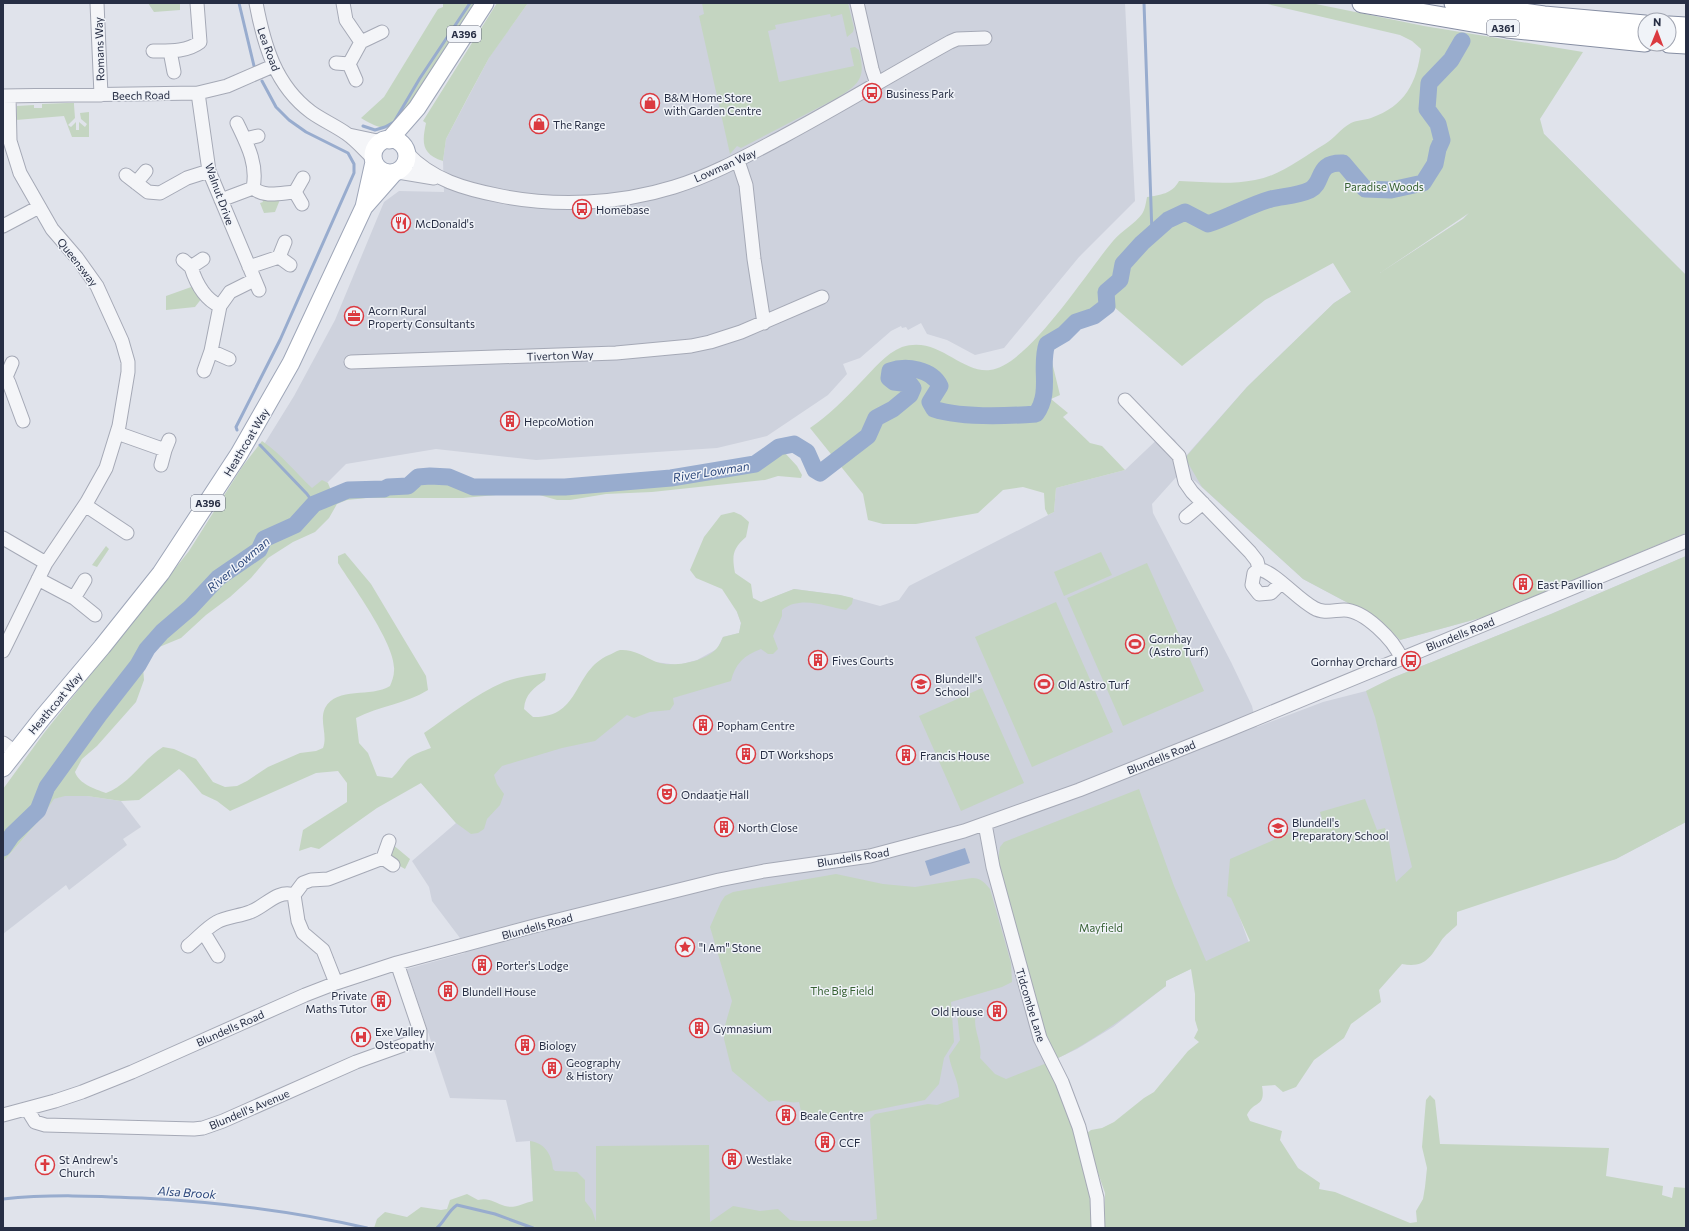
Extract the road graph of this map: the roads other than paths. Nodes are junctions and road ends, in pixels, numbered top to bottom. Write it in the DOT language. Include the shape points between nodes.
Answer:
graph roads {
  1 [pos="98,3"];
  2 [pos="197,3"];
  3 [pos="256,3"];
  4 [pos="343,3"];
  5 [pos="485,3"];
  6 [pos="857,3"];
  7 [pos="1362,3"];
  8 [pos="1454,3"];
  9 [pos="1637,24"];
  10 [pos="382,32"];
  11 [pos="985,38"];
  12 [pos="361,42"];
  13 [pos="1637,42"];
  14 [pos="153,51"];
  15 [pos="170,51"];
  16 [pos="273,66"];
  17 [pos="174,72"];
  18 [pos="356,80"];
  19 [pos="877,84"];
  20 [pos="198,93"];
  21 [pos="101,95"];
  22 [pos="6,96"];
  23 [pos="417,108"];
  24 [pos="237,123"];
  25 [pos="348,134"];
  26 [pos="258,136"];
  27 [pos="245,140"];
  28 [pos="386,141"];
  29 [pos="406,150"];
  30 [pos="374,160"];
  31 [pos="738,161"];
  32 [pos="146,171"];
  33 [pos="209,171"];
  34 [pos="396,172"];
  35 [pos="303,178"];
  36 [pos="440,179"];
  37 [pos="253,188"];
  38 [pos="296,192"];
  39 [pos="220,200"];
  40 [pos="302,204"];
  41 [pos="39,207"];
  42 [pos="364,207"];
  43 [pos="3,226"];
  44 [pos="285,242"];
  45 [pos="279,257"];
  46 [pos="203,259"];
  47 [pos="290,265"];
  48 [pos="249,267"];
  49 [pos="822,297"];
  50 [pos="220,306"];
  51 [pos="764,323"];
  52 [pos="211,351"];
  53 [pos="229,360"];
  54 [pos="351,362"];
  55 [pos="12,363"];
  56 [pos="204,371"];
  57 [pos="4,377"];
  58 [pos="1125,400"];
  59 [pos="24,421"];
  60 [pos="117,433"];
  61 [pos="161,465"];
  62 [pos="1203,503"];
  63 [pos="85,505"];
  64 [pos="1186,517"];
  65 [pos="127,533"];
  66 [pos="3,538"];
  67 [pos="1686,541"];
  68 [pos="46,563"];
  69 [pos="1259,569"];
  70 [pos="38,579"];
  71 [pos="84,580"];
  72 [pos="1281,583"];
  73 [pos="74,598"];
  74 [pos="95,615"];
  75 [pos="3,651"];
  76 [pos="1401,658"];
  77 [pos="9,748"];
  78 [pos="3,768"];
  79 [pos="984,824"];
  80 [pos="389,841"];
  81 [pos="294,895"];
  82 [pos="204,933"];
  83 [pos="188,946"];
  84 [pos="218,956"];
  85 [pos="398,967"];
  86 [pos="336,983"];
  87 [pos="27,1109"];
  88 [pos="3,1115"];
  89 [pos="1098,1228"];
  1 -- 21 [label="street, Romans Way"];
  2 -- 15 [label="street" via="200,42 193,47"];
  3 -- 16 [label="street, Lea Road" via="262,34"];
  4 -- 12 [label="street" via="346,20"];
  5 -- 23 [label="main road, A396"];
  6 -- 19 [label="street"];
  7 -- 13 [label="highway, A361" via="1507,28"];
  8 -- 9 [label="highway, A361" via="1544,16"];
  10 -- 12 [label="street"];
  11 -- 19 [label="street, Lowman Way" via="958,39 950,42"];
  12 -- 18 [label="street" via="342,63"];
  14 -- 15 [label="street"];
  15 -- 17 [label="street"];
  16 -- 20 [label="street, Beech Road" via="227,86"];
  16 -- 25 [label="street, Lea Road" via="293,96 310,111"];
  19 -- 31 [label="street, Lowman Way"];
  20 -- 21 [label="street, Beech Road"];
  20 -- 33 [label="street, Walnut Drive"];
  21 -- 22 [label="street, Beech Road"];
  22 -- 41 [label="street, Queensway" via="12,153"];
  23 -- 28 [label="main road, A396"];
  23 -- 29 [label="main road, A396"];
  24 -- 27 [label="street"];
  25 -- 28 [label="street, Lea Road"];
  25 -- 30 [label="street, Lea Road"];
  26 -- 27 [label="street"];
  27 -- 37 [label="street" via="254,169"];
  28 -- 29 [label="main road" via="398,142"];
  28 -- 30 [label="main road" via="375,149"];
  29 -- 34 [label="main road" via="406,164"];
  29 -- 36 [label="street, Lowman Way" via="415,162"];
  30 -- 34 [label="main road" via="384,172"];
  30 -- 42 [label="main road, Heathcoat Way / A396"];
  31 -- 36 [label="street, Lowman Way" via="674,187 634,196 583,202 514,198"];
  31 -- 51 [label="street" via="746,185"];
  32 -- 33 [label="street" via="131,179 148,192 160,194 187,178"];
  33 -- 39 [label="street, Walnut Drive"];
  34 -- 36 [label="street, Lowman Way"];
  34 -- 42 [label="main road, Heathcoat Way / A396"];
  35 -- 38 [label="street"];
  37 -- 38 [label="street" via="268,195"];
  37 -- 39 [label="street"];
  38 -- 40 [label="street"];
  39 -- 48 [label="street, Walnut Drive"];
  41 -- 43 [label="street"];
  41 -- 60 [label="street, Queensway" via="52,229 97,286 122,341 128,372"];
  42 -- 77 [label="main road, Heathcoat Way / A396" via="291,363 223,480 161,573 120,625 42,716"];
  44 -- 45 [label="street"];
  45 -- 47 [label="street"];
  45 -- 48 [label="street"];
  46 -- 50 [label="street" via="187,264 205,296"];
  48 -- 50 [label="street, Walnut Drive" via="256,285 230,292"];
  49 -- 51 [label="street, Tiverton Way"];
  50 -- 52 [label="street"];
  51 -- 54 [label="street, Tiverton Way" via="710,342 646,351"];
  52 -- 53 [label="street"];
  52 -- 56 [label="street"];
  55 -- 57 [label="street"];
  57 -- 59 [label="street"];
  58 -- 62 [label="street" via="1179,456 1185,482"];
  60 -- 61 [label="street" via="167,445"];
  60 -- 63 [label="street, Queensway" via="106,468"];
  62 -- 64 [label="street"];
  62 -- 69 [label="street" via="1250,552"];
  63 -- 65 [label="street"];
  63 -- 68 [label="street, Queensway"];
  66 -- 68 [label="street"];
  67 -- 76 [label="street, Blundells Road"];
  68 -- 70 [label="street, Queensway"];
  69 -- 72 [label="street" via="1266,571"];
  69 -- 72 [label="street" via="1254,572 1252,585 1258,594 1271,593"];
  70 -- 73 [label="street"];
  70 -- 75 [label="street, Queensway"];
  71 -- 73 [label="street"];
  72 -- 76 [label="street" via="1316,610 1346,610 1360,615 1394,644"];
  73 -- 74 [label="street"];
  76 -- 79 [label="street, Blundells Road" via="1079,790"];
  77 -- 78 [label="main road, Heathcoat Way / A396"];
  79 -- 85 [label="street, Blundells Road" via="895,850 764,871 698,885"];
  79 -- 89 [label="street, Tidcombe Lane" via="993,867 1040,1038 1065,1088 1079,1127 1097,1198"];
  80 -- 81 [label="street" via="388,862 328,879 311,880 303,883"];
  81 -- 82 [label="street" via="278,895 262,907 218,921"];
  81 -- 86 [label="street" via="298,921 303,933 323,950"];
  82 -- 83 [label="street"];
  82 -- 84 [label="street"];
  85 -- 86 [label="street, Blundells Road"];
  85 -- 87 [label="street, Blundell's Avenue" via="421,1037 417,1041 356,1062 203,1128 45,1125 35,1122"];
  86 -- 87 [label="street, Blundells Road" via="132,1072"];
  87 -- 88 [label="street, Blundells Road"];
}
